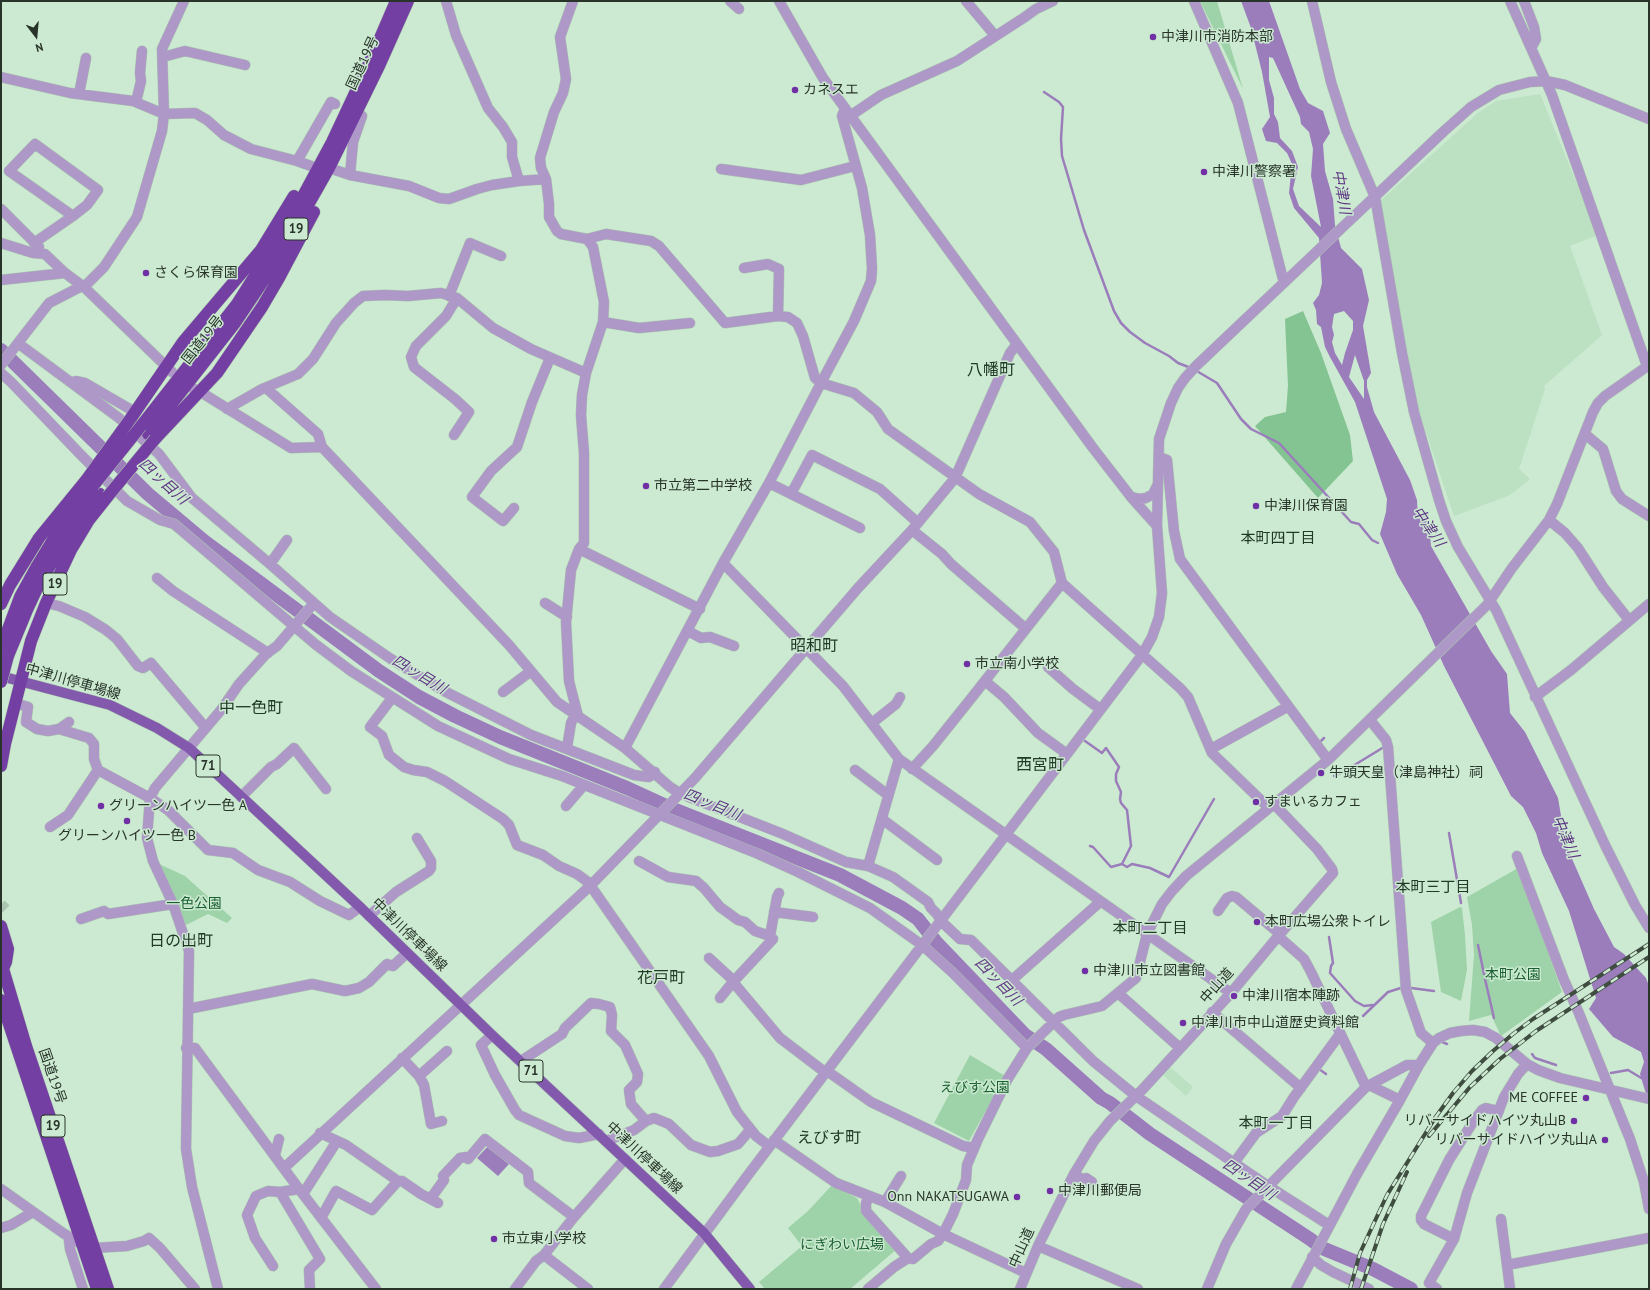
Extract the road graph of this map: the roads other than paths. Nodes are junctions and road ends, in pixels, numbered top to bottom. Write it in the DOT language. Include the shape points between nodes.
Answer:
graph roads {
  1 [pos="184,1"];
  2 [pos="396,1"];
  3 [pos="408,1"];
  4 [pos="446,1"];
  5 [pos="573,1"];
  6 [pos="730,1"];
  7 [pos="779,1"];
  8 [pos="966,1"];
  9 [pos="1053,1"];
  10 [pos="1194,1"];
  11 [pos="1312,1"];
  12 [pos="1510,1"];
  13 [pos="1524,1"];
  14 [pos="1035,5"];
  15 [pos="739,9"];
  16 [pos="992,32"];
  17 [pos="1531,48"];
  18 [pos="142,51"];
  19 [pos="163,57"];
  20 [pos="86,58"];
  21 [pos="245,65"];
  22 [pos="1,77"];
  23 [pos="1546,81"];
  24 [pos="79,94"];
  25 [pos="136,102"];
  26 [pos="335,104"];
  27 [pos="848,112"];
  28 [pos="164,114"];
  29 [pos="362,116"];
  30 [pos="1649,119"];
  31 [pos="332,142"];
  32 [pos="298,161"];
  33 [pos="311,166"];
  34 [pos="855,166"];
  35 [pos="329,168"];
  36 [pos="720,169"];
  37 [pos="350,175"];
  38 [pos="546,178"];
  39 [pos="519,181"];
  40 [pos="1375,197"];
  41 [pos="1,208"];
  42 [pos="73,216"];
  43 [pos="587,239"];
  44 [pos="1,243"];
  45 [pos="34,243"];
  46 [pos="44,254"];
  47 [pos="501,256"];
  48 [pos="744,268"];
  49 [pos="65,274"];
  50 [pos="1,280"];
  51 [pos="1288,280"];
  52 [pos="83,286"];
  53 [pos="453,297"];
  54 [pos="778,316"];
  55 [pos="603,322"];
  56 [pos="690,323"];
  57 [pos="1017,344"];
  58 [pos="18,345"];
  59 [pos="550,358"];
  60 [pos="1,365"];
  61 [pos="1648,365"];
  62 [pos="169,370"];
  63 [pos="1,373"];
  64 [pos="586,374"];
  65 [pos="72,382"];
  66 [pos="821,383"];
  67 [pos="266,388"];
  68 [pos="196,389"];
  69 [pos="227,409"];
  70 [pos="133,415"];
  71 [pos="148,433"];
  72 [pos="1585,434"];
  73 [pos="454,435"];
  74 [pos="322,447"];
  75 [pos="1159,457"];
  76 [pos="955,478"];
  77 [pos="768,483"];
  78 [pos="1157,486"];
  79 [pos="98,488"];
  80 [pos="791,494"];
  81 [pos="1131,498"];
  82 [pos="514,508"];
  83 [pos="1649,516"];
  84 [pos="1549,520"];
  85 [pos="1157,526"];
  86 [pos="915,527"];
  87 [pos="860,528"];
  88 [pos="288,540"];
  89 [pos="579,549"];
  90 [pos="723,563"];
  91 [pos="270,564"];
  92 [pos="157,578"];
  93 [pos="1062,583"];
  94 [pos="46,603"];
  95 [pos="314,603"];
  96 [pos="545,603"];
  97 [pos="1489,603"];
  98 [pos="1,604"];
  99 [pos="1649,604"];
  100 [pos="700,609"];
  101 [pos="567,617"];
  102 [pos="1629,620"];
  103 [pos="294,627"];
  104 [pos="1025,628"];
  105 [pos="688,631"];
  106 [pos="734,646"];
  107 [pos="805,649"];
  108 [pos="5,652"];
  109 [pos="268,653"];
  110 [pos="1142,655"];
  111 [pos="1048,666"];
  112 [pos="530,671"];
  113 [pos="1,676"];
  114 [pos="21,681"];
  115 [pos="985,681"];
  116 [pos="1,682"];
  117 [pos="503,692"];
  118 [pos="900,697"];
  119 [pos="1535,697"];
  120 [pos="392,698"];
  121 [pos="15,703"];
  122 [pos="1287,707"];
  123 [pos="1100,708"];
  124 [pos="576,716"];
  125 [pos="1370,720"];
  126 [pos="69,722"];
  127 [pos="872,723"];
  128 [pos="205,727"];
  129 [pos="60,729"];
  130 [pos="189,748"];
  131 [pos="567,748"];
  132 [pos="625,748"];
  133 [pos="1211,749"];
  134 [pos="1067,754"];
  135 [pos="899,759"];
  136 [pos="1328,760"];
  137 [pos="1,766"];
  138 [pos="912,769"];
  139 [pos="98,770"];
  140 [pos="856,770"];
  141 [pos="655,772"];
  142 [pos="584,785"];
  143 [pos="326,789"];
  144 [pos="681,794"];
  145 [pos="888,794"];
  146 [pos="150,798"];
  147 [pos="241,798"];
  148 [pos="566,806"];
  149 [pos="1272,806"];
  150 [pos="660,815"];
  151 [pos="882,819"];
  152 [pos="50,827"];
  153 [pos="1006,834"];
  154 [pos="416,838"];
  155 [pos="1517,856"];
  156 [pos="937,860"];
  157 [pos="639,861"];
  158 [pos="868,866"];
  159 [pos="590,886"];
  160 [pos="779,893"];
  161 [pos="1100,902"];
  162 [pos="173,904"];
  163 [pos="360,907"];
  164 [pos="1218,911"];
  165 [pos="774,912"];
  166 [pos="369,916"];
  167 [pos="813,917"];
  168 [pos="81,919"];
  169 [pos="939,922"];
  170 [pos="1,926"];
  171 [pos="1649,928"];
  172 [pos="1146,934"];
  173 [pos="1279,935"];
  174 [pos="770,936"];
  175 [pos="923,942"];
  176 [pos="407,953"];
  177 [pos="709,958"];
  178 [pos="2,966"];
  179 [pos="1012,980"];
  180 [pos="734,982"];
  181 [pos="1118,993"];
  182 [pos="1231,993"];
  183 [pos="720,998"];
  184 [pos="1,1000"];
  185 [pos="461,1004"];
  186 [pos="188,1009"];
  187 [pos="1212,1012"];
  188 [pos="1054,1022"];
  189 [pos="1340,1034"];
  190 [pos="492,1035"];
  191 [pos="1433,1044"];
  192 [pos="1028,1047"];
  193 [pos="186,1048"];
  194 [pos="1180,1048"];
  195 [pos="447,1051"];
  196 [pos="402,1058"];
  197 [pos="521,1061"];
  198 [pos="1527,1064"];
  199 [pos="1419,1065"];
  200 [pos="827,1072"];
  201 [pos="419,1076"];
  202 [pos="1368,1086"];
  203 [pos="1301,1088"];
  204 [pos="1610,1089"];
  205 [pos="1132,1099"];
  206 [pos="1649,1099"];
  207 [pos="1400,1100"];
  208 [pos="1498,1111"];
  209 [pos="646,1121"];
  210 [pos="442,1122"];
  211 [pos="750,1130"];
  212 [pos="320,1133"];
  213 [pos="602,1138"];
  214 [pos="279,1139"];
  215 [pos="337,1141"];
  216 [pos="772,1143"];
  217 [pos="974,1148"];
  218 [pos="274,1155"];
  219 [pos="625,1159"];
  220 [pos="1234,1163"];
  221 [pos="284,1168"];
  222 [pos="1074,1174"];
  223 [pos="900,1176"];
  224 [pos="398,1181"];
  225 [pos="1090,1185"];
  226 [pos="1268,1186"];
  227 [pos="1,1189"];
  228 [pos="280,1192"];
  229 [pos="301,1192"];
  230 [pos="869,1197"];
  231 [pos="885,1202"];
  232 [pos="1649,1209"];
  233 [pos="33,1212"];
  234 [pos="574,1217"];
  235 [pos="321,1218"];
  236 [pos="1501,1219"];
  237 [pos="1,1228"];
  238 [pos="1327,1230"];
  239 [pos="704,1233"];
  240 [pos="943,1234"];
  241 [pos="71,1237"];
  242 [pos="1649,1238"];
  243 [pos="1454,1239"];
  244 [pos="82,1244"];
  245 [pos="1038,1246"];
  246 [pos="94,1248"];
  247 [pos="544,1255"];
  248 [pos="1313,1255"];
  249 [pos="908,1258"];
  250 [pos="1507,1265"];
  251 [pos="273,1266"];
  252 [pos="1026,1273"];
  253 [pos="83,1289"];
  254 [pos="97,1289"];
  255 [pos="108,1289"];
  256 [pos="195,1289"];
  257 [pos="218,1289"];
  258 [pos="310,1289"];
  259 [pos="376,1289"];
  260 [pos="515,1289"];
  261 [pos="588,1289"];
  262 [pos="664,1289"];
  263 [pos="750,1289"];
  264 [pos="868,1289"];
  265 [pos="1020,1289"];
  266 [pos="1138,1289"];
  267 [pos="1207,1289"];
  268 [pos="1296,1289"];
  269 [pos="1369,1289"];
  270 [pos="1437,1289"];
  271 [pos="1510,1289"];
  1 -- 19 [label="street" via="162,49"];
  2 -- 31 [label="highway, 国道19号 / 19"];
  3 -- 35 [label="highway, 国道19号 / 19"];
  4 -- 39 [label="street" via="456,35 488,108 512,142 512,157"];
  5 -- 38 [label="street" via="560,37 566,79 540,158 540,168"];
  6 -- 15 [label="street"];
  7 -- 27 [label="street" via="823,78"];
  8 -- 16 [label="street"];
  9 -- 14 [label="street"];
  10 -- 51 [label="street" via="1238,103"];
  11 -- 40 [label="street" via="1331,82 1346,130"];
  12 -- 17 [label="street"];
  13 -- 17 [label="street" via="1536,39"];
  14 -- 27 [label="street" via="1025,17 957,61"];
  17 -- 23 [label="street"];
  18 -- 25 [label="street" via="141,81"];
  19 -- 21 [label="street" via="186,51"];
  19 -- 28 [label="street"];
  20 -- 24 [label="street"];
  22 -- 24 [label="street"];
  23 -- 30 [label="street" via="1565,85"];
  23 -- 40 [label="street" via="1530,82 1499,90 1471,107"];
  23 -- 61 [label="street"];
  24 -- 25 [label="street"];
  25 -- 28 [label="street"];
  26 -- 32 [label="street" via="331,102"];
  27 -- 34 [label="street" via="842,116"];
  27 -- 57 [label="street"];
  28 -- 32 [label="street" via="195,113 251,149"];
  28 -- 52 [label="street" via="160,142 137,217 104,267"];
  29 -- 37 [label="street" via="353,142"];
  31 -- 33 [label="highway, 19" via="320,150"];
  31 -- 71 [label="highway, 国道19号 / 19" via="289,222 241,298"];
  32 -- 33 [label="street"];
  33 -- 62 [label="highway, 19" via="261,250 183,342"];
  34 -- 36 [label="street" via="801,180"];
  34 -- 66 [label="street" via="862,188 870,235 871,282 854,321"];
  35 -- 37 [label="street"];
  35 -- 68 [label="highway, 19" via="319,203 262,307 217,373"];
  35 -- 71 [label="highway, 国道19号 / 19" via="274,265 235,323"];
  37 -- 39 [label="street" via="409,186 448,199 477,189"];
  38 -- 39 [label="street"];
  38 -- 43 [label="street" via="549,217 557,231"];
  40 -- 51 [label="street"];
  40 -- 97 [label="street" via="1414,412 1451,533"];
  41 -- 45 [label="street"];
  42 -- 42 [label="street" via="9,171 35,144 98,190 87,205"];
  42 -- 45 [label="street"];
  43 -- 54 [label="street" via="606,234 651,241 659,246 725,323"];
  43 -- 55 [label="street" via="593,247 604,302"];
  44 -- 46 [label="street" via="32,253"];
  45 -- 46 [label="street"];
  46 -- 49 [label="street"];
  47 -- 53 [label="street" via="470,243"];
  48 -- 54 [label="street" via="768,264 779,269"];
  49 -- 50 [label="street"];
  49 -- 52 [label="street"];
  51 -- 75 [label="street" via="1196,366 1178,388 1159,440"];
  52 -- 58 [label="street" via="49,303"];
  52 -- 62 [label="street"];
  53 -- 59 [label="street" via="493,328"];
  53 -- 67 [label="street" via="440,294 363,296 354,302 336,323 313,359 298,374"];
  53 -- 73 [label="street" via="446,316 416,346 411,357 414,367 469,412"];
  54 -- 66 [label="street" via="788,317 797,323 815,378"];
  55 -- 56 [label="street" via="639,328"];
  55 -- 64 [label="street"];
  57 -- 76 [label="street" via="1010,353"];
  57 -- 81 [label="street"];
  58 -- 60 [label="street"];
  58 -- 65 [label="street"];
  59 -- 64 [label="street"];
  59 -- 82 [label="street" via="516,447 491,471 472,497 503,521"];
  61 -- 72 [label="street" via="1602,400 1593,412"];
  62 -- 70 [label="highway, 19"];
  63 -- 103 [label="street" via="127,501 160,520 174,524"];
  64 -- 89 [label="street" via="581,415 584,453 584,543"];
  65 -- 70 [label="street" via="85,382"];
  65 -- 91 [label="street" via="119,418 159,454 192,498"];
  66 -- 76 [label="street" via="854,393 877,412 888,429"];
  66 -- 77 [label="street"];
  67 -- 69 [label="street"];
  67 -- 74 [label="street" via="318,434"];
  68 -- 69 [label="street"];
  68 -- 71 [label="highway, 19"];
  69 -- 74 [label="street" via="290,448"];
  70 -- 79 [label="highway, 19, bridge"];
  71 -- 79 [label="highway, 国道19号 / 19, bridge"];
  71 -- 79 [label="highway, 19, bridge"];
  72 -- 83 [label="street" via="1603,449 1616,492 1622,499"];
  72 -- 84 [label="street"];
  74 -- 112 [label="street" via="509,645"];
  75 -- 78 [label="street"];
  75 -- 122 [label="street" via="1167,460 1174,531 1180,560 1243,643"];
  76 -- 86 [label="street"];
  76 -- 93 [label="street" via="1030,522 1054,552"];
  77 -- 80 [label="street"];
  77 -- 90 [label="street"];
  78 -- 81 [label="street" via="1153,494 1146,498"];
  78 -- 85 [label="street"];
  79 -- 94 [label="highway, 19" via="89,520 71,550"];
  79 -- 98 [label="highway, 19" via="39,538"];
  79 -- 108 [label="highway, 国道19号 / 19" via="54,538 37,566 20,597"];
  80 -- 86 [label="street" via="812,455 880,489"];
  80 -- 87 [label="street"];
  81 -- 85 [label="street"];
  84 -- 97 [label="street"];
  84 -- 102 [label="street" via="1578,548 1603,587"];
  85 -- 110 [label="street" via="1161,599 1159,617"];
  86 -- 104 [label="street" via="951,564"];
  86 -- 107 [label="street"];
  88 -- 91 [label="street"];
  89 -- 100 [label="street"];
  89 -- 101 [label="street" via="571,570"];
  90 -- 100 [label="street"];
  90 -- 107 [label="street"];
  91 -- 95 [label="street"];
  92 -- 109 [label="street"];
  93 -- 104 [label="street"];
  93 -- 110 [label="street"];
  94 -- 114 [label="highway, 19" via="31,641"];
  94 -- 128 [label="street" via="85,617 106,630 117,639 138,666 143,668 151,663"];
  95 -- 103 [label="street"];
  95 -- 131 [label="street" via="336,621 427,682 509,726"];
  96 -- 101 [label="street"];
  97 -- 119 [label="street" via="1496,610"];
  97 -- 125 [label="street"];
  99 -- 102 [label="street"];
  100 -- 105 [label="street"];
  101 -- 124 [label="street" via="569,681"];
  102 -- 119 [label="street"];
  103 -- 109 [label="street"];
  103 -- 120 [label="street"];
  104 -- 115 [label="street"];
  105 -- 106 [label="street" via="701,638 710,637"];
  105 -- 132 [label="street"];
  107 -- 127 [label="street" via="843,686"];
  107 -- 144 [label="street"];
  108 -- 116 [label="highway, 国道19号 / 19, bridge"];
  109 -- 128 [label="street"];
  110 -- 123 [label="street"];
  110 -- 133 [label="street" via="1188,697"];
  111 -- 123 [label="street" via="1073,689"];
  112 -- 117 [label="street"];
  112 -- 124 [label="street" via="557,702"];
  113 -- 114 [label="main road, 中津川停車場線 / 71"];
  114 -- 121 [label="highway, 19"];
  114 -- 130 [label="main road, 中津川停車場線 / 71" via="110,705 157,728"];
  115 -- 134 [label="street" via="1038,733"];
  115 -- 138 [label="street"];
  118 -- 127 [label="street" via="896,704"];
  119 -- 171 [label="street" via="1605,845"];
  120 -- 142 [label="street" via="438,726 509,759"];
  120 -- 159 [label="street" via="370,727 382,736 389,755 404,767 427,772 445,781 503,819 509,825 517,845 544,855 558,866 577,874"];
  121 -- 129 [label="street" via="28,707 26,722 37,729"];
  121 -- 137 [label="highway, 19"];
  122 -- 133 [label="street"];
  122 -- 136 [label="street"];
  123 -- 134 [label="street"];
  124 -- 131 [label="street" via="571,723"];
  124 -- 132 [label="street"];
  125 -- 136 [label="street"];
  125 -- 191 [label="street" via="1386,740 1388,747 1406,990 1421,1033"];
  126 -- 129 [label="street"];
  127 -- 135 [label="street"];
  128 -- 130 [label="street"];
  129 -- 139 [label="street" via="89,738 94,744 94,759"];
  130 -- 146 [label="street" via="155,788"];
  130 -- 147 [label="main road, 中津川停車場線 / 71"];
  131 -- 141 [label="street" via="634,775 649,777"];
  132 -- 141 [label="street"];
  133 -- 149 [label="street" via="1231,772"];
  134 -- 153 [label="street"];
  135 -- 138 [label="street"];
  135 -- 145 [label="street"];
  136 -- 149 [label="street"];
  138 -- 153 [label="street"];
  139 -- 146 [label="street"];
  139 -- 152 [label="street" via="72,811"];
  140 -- 145 [label="street"];
  141 -- 144 [label="street"];
  142 -- 148 [label="street"];
  142 -- 150 [label="street"];
  143 -- 147 [label="street" via="294,748"];
  144 -- 150 [label="street"];
  144 -- 158 [label="street" via="846,862"];
  145 -- 151 [label="street"];
  146 -- 162 [label="street" via="147,838 153,861"];
  146 -- 163 [label="street" via="168,810 208,850 233,853 258,870 290,882 349,915"];
  147 -- 163 [label="main road, 中津川停車場線 / 71"];
  149 -- 172 [label="street" via="1186,876 1162,904"];
  149 -- 173 [label="street, 中山道" via="1317,849 1333,874"];
  150 -- 159 [label="street"];
  150 -- 175 [label="street" via="798,872 870,908"];
  151 -- 156 [label="street"];
  151 -- 158 [label="street"];
  153 -- 161 [label="street"];
  153 -- 169 [label="street"];
  154 -- 166 [label="street" via="431,861 431,868 396,892"];
  155 -- 204 [label="street" via="1564,980"];
  157 -- 174 [label="street" via="668,877 696,881 720,907 755,931"];
  158 -- 169 [label="street" via="893,877 928,902"];
  159 -- 185 [label="street"];
  159 -- 211 [label="street" via="709,1056 733,1106"];
  160 -- 165 [label="street"];
  161 -- 172 [label="street"];
  161 -- 179 [label="street"];
  162 -- 168 [label="street" via="108,914 104,911"];
  162 -- 186 [label="street" via="189,951"];
  163 -- 166 [label="main road, 中津川停車場線 / 71"];
  164 -- 173 [label="street" via="1228,898 1236,897"];
  165 -- 167 [label="street"];
  165 -- 174 [label="street"];
  166 -- 176 [label="main road, 中津川停車場線 / 71"];
  169 -- 175 [label="street"];
  169 -- 179 [label="street" via="960,939 971,940"];
  170 -- 178 [label="highway, 19" via="8,949 6,962"];
  172 -- 181 [label="street" via="1136,978"];
  172 -- 182 [label="street"];
  173 -- 182 [label="street, 中山道"];
  173 -- 189 [label="street" via="1304,959"];
  174 -- 180 [label="street" via="773,939"];
  175 -- 192 [label="street"];
  175 -- 200 [label="street"];
  176 -- 185 [label="main road, 中津川停車場線 / 71"];
  176 -- 186 [label="street" via="393,966 387,964 359,988 345,991 312,984"];
  177 -- 180 [label="street"];
  178 -- 246 [label="highway, 国道19号 / 19"];
  179 -- 188 [label="street"];
  180 -- 183 [label="street"];
  180 -- 200 [label="street" via="780,1038"];
  181 -- 188 [label="street" via="1102,1006 1064,1015"];
  181 -- 194 [label="street"];
  182 -- 187 [label="street, 中山道"];
  184 -- 244 [label="highway, 国道19号 / 19"];
  185 -- 190 [label="main road, 中津川停車場線 / 71"];
  185 -- 196 [label="street"];
  186 -- 193 [label="street"];
  187 -- 194 [label="street, 中山道"];
  187 -- 203 [label="street"];
  188 -- 192 [label="street"];
  188 -- 205 [label="street"];
  189 -- 202 [label="street"];
  189 -- 203 [label="street"];
  190 -- 197 [label="main road, 中津川停車場線 / 71"];
  190 -- 213 [label="street" via="481,1045 494,1075 519,1115 565,1136"];
  191 -- 198 [label="street" via="1450,1033 1474,1030 1485,1032"];
  191 -- 199 [label="street"];
  192 -- 217 [label="street" via="1006,1080"];
  193 -- 218 [label="street" via="195,1048"];
  193 -- 257 [label="street" via="186,1149 192,1187"];
  194 -- 205 [label="street, 中山道"];
  195 -- 201 [label="street"];
  196 -- 201 [label="street"];
  196 -- 212 [label="street"];
  197 -- 209 [label="street" via="562,1034 591,1003 610,1007 611,1031 625,1045 638,1074 637,1082 629,1090 630,1104"];
  197 -- 213 [label="main road, 中津川停車場線 / 71"];
  198 -- 204 [label="street" via="1560,1078"];
  198 -- 208 [label="street" via="1512,1084"];
  199 -- 202 [label="street" via="1407,1065"];
  199 -- 207 [label="street"];
  200 -- 216 [label="street"];
  200 -- 217 [label="street" via="871,1102 963,1146"];
  201 -- 210 [label="street" via="424,1085 431,1124"];
  202 -- 207 [label="street"];
  202 -- 226 [label="street"];
  203 -- 220 [label="street" via="1282,1116 1256,1133"];
  204 -- 206 [label="street"];
  204 -- 232 [label="street" via="1630,1138 1644,1182"];
  205 -- 220 [label="street"];
  205 -- 222 [label="street, 中山道" via="1094,1141"];
  207 -- 238 [label="street"];
  208 -- 243 [label="street" via="1467,1193"];
  208 -- 243 [label="street" via="1486,1108 1473,1122 1449,1160 1421,1216 1424,1224"];
  209 -- 211 [label="street" via="654,1118 663,1120 691,1145 710,1152 738,1144"];
  209 -- 213 [label="street" via="634,1130"];
  211 -- 216 [label="street"];
  212 -- 215 [label="street"];
  212 -- 221 [label="street"];
  213 -- 219 [label="main road, 中津川停車場線 / 71"];
  214 -- 218 [label="street"];
  215 -- 224 [label="street"];
  215 -- 229 [label="street"];
  216 -- 230 [label="street" via="836,1183"];
  216 -- 239 [label="street"];
  217 -- 240 [label="street" via="966,1180"];
  218 -- 221 [label="street"];
  219 -- 234 [label="street"];
  219 -- 239 [label="main road, 中津川停車場線 / 71"];
  220 -- 226 [label="street"];
  221 -- 229 [label="street"];
  222 -- 225 [label="street" via="1092,1182"];
  222 -- 245 [label="street, 中山道"];
  223 -- 231 [label="street"];
  224 -- 234 [label="street" via="434,1200 444,1180 443,1176 460,1158 468,1159 485,1139 528,1172 529,1183"];
  224 -- 235 [label="street" via="372,1210 336,1191"];
  226 -- 238 [label="street"];
  226 -- 267 [label="street" via="1246,1209 1226,1244"];
  227 -- 233 [label="street"];
  228 -- 229 [label="street"];
  228 -- 251 [label="street" via="268,1191 256,1196 247,1215 255,1238"];
  228 -- 258 [label="street" via="320,1259 309,1270"];
  229 -- 235 [label="street"];
  230 -- 231 [label="street"];
  230 -- 249 [label="street" via="866,1211"];
  231 -- 240 [label="street"];
  233 -- 237 [label="street"];
  233 -- 241 [label="street"];
  234 -- 247 [label="street"];
  235 -- 259 [label="street"];
  236 -- 250 [label="street"];
  238 -- 248 [label="street"];
  239 -- 262 [label="street"];
  239 -- 263 [label="main road, 中津川停車場線 / 71"];
  240 -- 249 [label="street" via="938,1241 913,1259"];
  240 -- 252 [label="street"];
  241 -- 244 [label="street"];
  241 -- 253 [label="street" via="70,1249"];
  242 -- 250 [label="street"];
  243 -- 270 [label="street" via="1429,1284"];
  244 -- 246 [label="street"];
  244 -- 254 [label="highway, 国道19号 / 19"];
  245 -- 252 [label="street, 中山道"];
  245 -- 266 [label="street"];
  246 -- 255 [label="highway, 国道19号 / 19"];
  246 -- 256 [label="street" via="127,1246 149,1238"];
  247 -- 260 [label="street" via="536,1261"];
  247 -- 261 [label="street"];
  248 -- 268 [label="street"];
  248 -- 269 [label="street" via="1321,1265"];
  249 -- 264 [label="street" via="894,1266"];
  250 -- 271 [label="street"];
  252 -- 265 [label="street, 中山道"];
}
